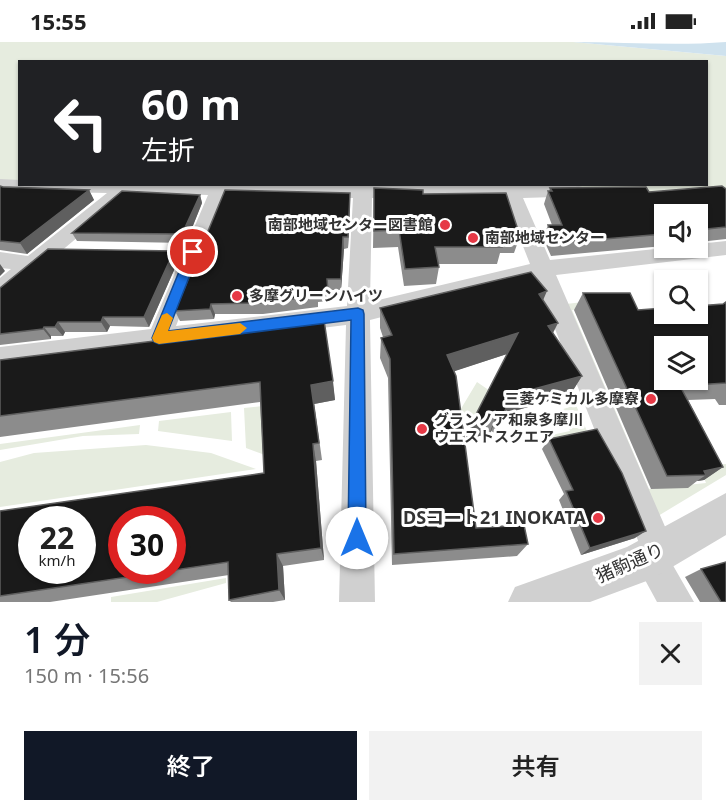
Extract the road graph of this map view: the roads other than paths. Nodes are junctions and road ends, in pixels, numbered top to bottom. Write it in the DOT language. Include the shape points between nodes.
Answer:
graph roads {
  1 [pos="0,184"];
  2 [pos="18,185"];
  3 [pos="62,186"];
  4 [pos="125,188"];
  5 [pos="220,189"];
  6 [pos="363,192"];
  7 [pos="511,192"];
  8 [pos="593,192"];
  9 [pos="726,248"];
  10 [pos="82,251"];
  11 [pos="171,252"];
  12 [pos="193,252"];
  13 [pos="40,257"];
  14 [pos="0,260"];
  15 [pos="541,269"];
  16 [pos="0,290"];
  17 [pos="358,314"];
  18 [pos="159,338"];
  19 [pos="0,357"];
  20 [pos="726,513"];
  21 [pos="654,554"];
  22 [pos="357,602"];
  23 [pos="530,602"];
  24 [pos="676,602"];
  1 -- 2 [label="street"];
  3 -- 4 [label="street"];
  4 -- 5 [label="street"];
  4 -- 13 [label="street"];
  5 -- 6 [label="street"];
  5 -- 12 [label="street"];
  6 -- 7 [label="street"];
  6 -- 17 [label="street"];
  7 -- 8 [label="street"];
  7 -- 15 [label="street"];
  9 -- 15 [label="street"];
  10 -- 13 [label="street"];
  11 -- 12 [label="street"];
  12 -- 18 [label="street"];
  13 -- 14 [label="street"];
  13 -- 16 [label="street"];
  15 -- 17 [label="street"];
  15 -- 21 [label="street"];
  17 -- 18 [label="street"];
  17 -- 22 [label="street"];
  18 -- 19 [label="street"];
  20 -- 21 [label="street, 猪駒通り"];
  21 -- 23 [label="street, 猪駒通り" via="637,564"];
  21 -- 24 [label="street"];
}
